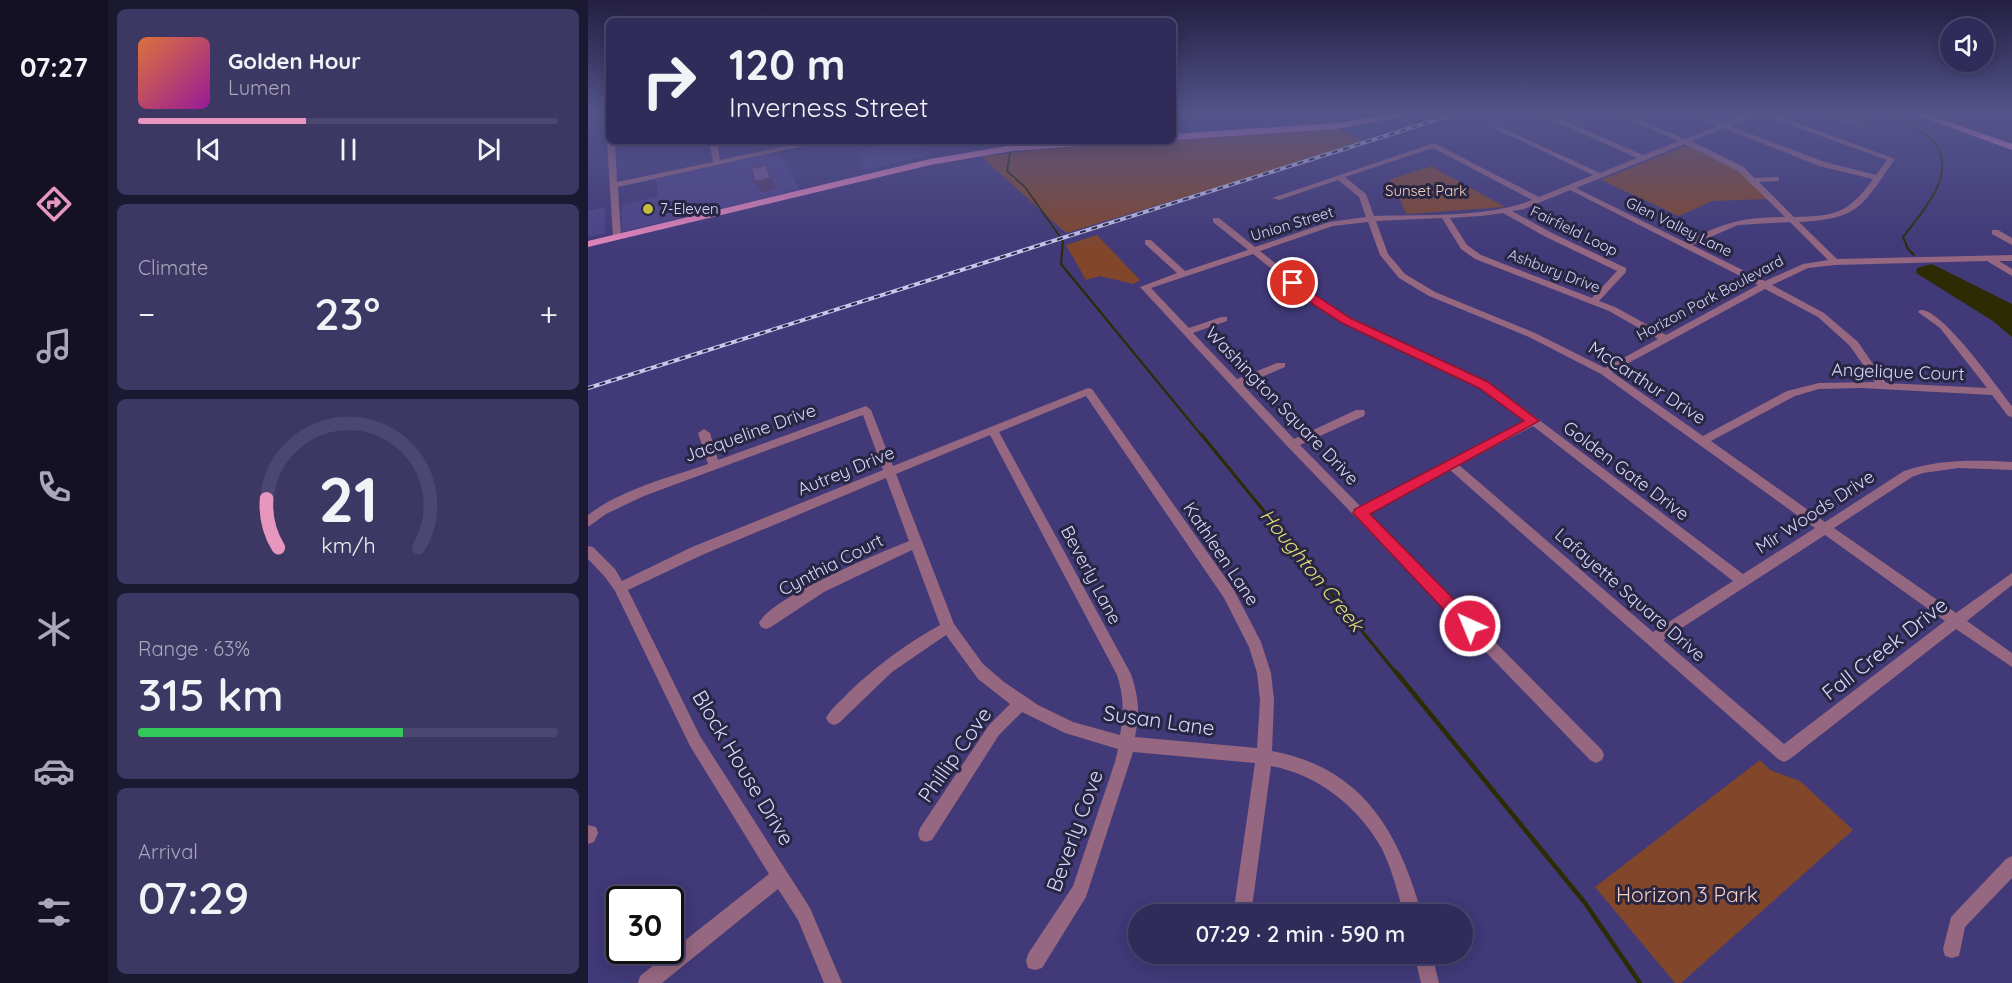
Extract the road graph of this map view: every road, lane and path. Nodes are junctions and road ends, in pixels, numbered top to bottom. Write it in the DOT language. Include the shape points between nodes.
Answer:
graph roads {
  1 [pos="613,158"];
  2 [pos="716,158"];
  3 [pos="744,158"];
  4 [pos="954,158"];
  5 [pos="1396,158"];
  6 [pos="1458,158"];
  7 [pos="1561,158"];
  8 [pos="1643,158"];
  9 [pos="1722,158"];
  10 [pos="1806,158"];
  11 [pos="1888,158"];
  12 [pos="717,164"];
  13 [pos="1599,176"];
  14 [pos="1340,177"];
  15 [pos="1877,178"];
  16 [pos="1776,179"];
  17 [pos="1754,180"];
  18 [pos="615,185"];
  19 [pos="1569,188"];
  20 [pos="1276,198"];
  21 [pos="1538,200"];
  22 [pos="1506,211"];
  23 [pos="1445,216"];
  24 [pos="1792,218"];
  25 [pos="1371,219"];
  26 [pos="1216,220"];
  27 [pos="1995,231"];
  28 [pos="617,237"];
  29 [pos="1148,242"];
  30 [pos="2012,242"];
  31 [pos="588,244"];
  32 [pos="1685,245"];
  33 [pos="1252,250"];
  34 [pos="1988,258"];
  35 [pos="2012,258"];
  36 [pos="1835,262"];
  37 [pos="2012,273"];
  38 [pos="1183,274"];
  39 [pos="1764,285"];
  40 [pos="1145,287"];
  41 [pos="1593,302"];
  42 [pos="1923,312"];
  43 [pos="1224,319"];
  44 [pos="1186,332"];
  45 [pos="1666,339"];
  46 [pos="1281,365"];
  47 [pos="1605,372"];
  48 [pos="1235,384"];
  49 [pos="1883,386"];
  50 [pos="1088,391"];
  51 [pos="1995,392"];
  52 [pos="1360,413"];
  53 [pos="2012,413"];
  54 [pos="1533,421"];
  55 [pos="993,431"];
  56 [pos="704,433"];
  57 [pos="1704,440"];
  58 [pos="1292,444"];
  59 [pos="714,465"];
  60 [pos="1451,465"];
  61 [pos="2012,466"];
  62 [pos="889,472"];
  63 [pos="1360,513"];
  64 [pos="588,522"];
  65 [pos="1825,528"];
  66 [pos="916,543"];
  67 [pos="588,551"];
  68 [pos="2012,578"];
  69 [pos="1743,580"];
  70 [pos="620,588"];
  71 [pos="1954,620"];
  72 [pos="766,623"];
  73 [pos="948,627"];
  74 [pos="1654,639"];
  75 [pos="2012,661"];
  76 [pos="1021,703"];
  77 [pos="834,718"];
  78 [pos="1128,744"];
  79 [pos="1784,754"];
  80 [pos="1596,756"];
  81 [pos="1264,757"];
  82 [pos="926,834"];
  83 [pos="2012,866"];
  84 [pos="781,875"];
  85 [pos="1244,904"];
  86 [pos="1410,904"];
  87 [pos="1952,948"];
  88 [pos="1035,960"];
  89 [pos="1425,964"];
  90 [pos="647,983"];
  91 [pos="833,983"];
  92 [pos="1430,983"];
  1 -- 18 [label="street"];
  2 -- 12 [label="street"];
  3 -- 12 [label="street"];
  4 -- 28 [label="main road"];
  5 -- 14 [label="street"];
  6 -- 21 [label="street"];
  7 -- 13 [label="street"];
  8 -- 13 [label="street, Union Street"];
  9 -- 17 [label="street"];
  10 -- 15 [label="street"];
  11 -- 15 [label="street" via="1891,159"];
  12 -- 18 [label="street"];
  13 -- 19 [label="street, Union Street"];
  14 -- 20 [label="street"];
  14 -- 25 [label="street, McCarthur Drive" via="1358,190"];
  15 -- 24 [label="street" via="1852,209 1834,215"];
  16 -- 17 [label="street"];
  17 -- 24 [label="street"];
  18 -- 28 [label="street"];
  19 -- 21 [label="street, Union Street"];
  19 -- 32 [label="street, Glen Valley Lane"];
  21 -- 22 [label="street, Union Street"];
  22 -- 23 [label="street, Union Street"];
  22 -- 41 [label="street, Fairfield Loop" via="1623,270"];
  23 -- 25 [label="street, Union Street"];
  23 -- 41 [label="street, Ashbury Drive" via="1464,247 1478,257"];
  24 -- 32 [label="street" via="1732,223"];
  24 -- 36 [label="street"];
  25 -- 33 [label="street, Union Street" via="1332,224"];
  25 -- 47 [label="street, McCarthur Drive" via="1384,255 1402,276"];
  26 -- 33 [label="street, Golden Gate Drive"];
  27 -- 30 [label="street"];
  28 -- 31 [label="main road"];
  29 -- 38 [label="street"];
  32 -- 39 [label="street, Glen Valley Lane"];
  33 -- 38 [label="street, Union Street"];
  33 -- 54 [label="street, Golden Gate Drive" via="1331,312 1484,385"];
  34 -- 35 [label="street, Horizon Park Boulevard"];
  34 -- 36 [label="street, Horizon Park Boulevard"];
  34 -- 37 [label="street"];
  36 -- 39 [label="street, Horizon Park Boulevard" via="1795,269"];
  38 -- 40 [label="street, Union Street"];
  39 -- 45 [label="street, Horizon Park Boulevard"];
  39 -- 49 [label="street, Glen Valley Lane" via="1832,324 1854,344"];
  40 -- 44 [label="street, Washington Square Drive"];
  41 -- 45 [label="street, Ashbury Drive"];
  42 -- 51 [label="street" via="1943,326"];
  43 -- 44 [label="street"];
  44 -- 48 [label="street, Washington Square Drive"];
  45 -- 47 [label="street, Horizon Park Boulevard"];
  46 -- 48 [label="street"];
  47 -- 57 [label="street, McCarthur Drive"];
  48 -- 58 [label="street, Washington Square Drive"];
  49 -- 51 [label="street, Angelique Court"];
  49 -- 57 [label="street, Angelique Court" via="1832,385 1799,391"];
  50 -- 55 [label="street, Autrey Drive"];
  50 -- 81 [label="street, Kathleen Lane" via="1247,626 1264,673"];
  51 -- 53 [label="street"];
  52 -- 58 [label="street"];
  54 -- 60 [label="street"];
  54 -- 69 [label="street, Golden Gate Drive"];
  55 -- 62 [label="street, Autrey Drive"];
  55 -- 78 [label="street, Beverly Lane" via="1124,674 1132,713"];
  56 -- 59 [label="street"];
  57 -- 65 [label="street, McCarthur Drive"];
  58 -- 63 [label="street, Washington Square Drive"];
  59 -- 62 [label="street, Jacqueline Drive" via="866,410"];
  59 -- 64 [label="street, Jacqueline Drive" via="625,499"];
  60 -- 63 [label="street"];
  60 -- 74 [label="street, Lafayette Square Drive"];
  61 -- 65 [label="street, Mir Woods Drive" via="1950,463 1920,469 1882,488"];
  62 -- 66 [label="street, Susan Lane"];
  62 -- 70 [label="street, Autrey Drive" via="697,551"];
  63 -- 80 [label="street, Washington Square Drive"];
  65 -- 69 [label="street, Mir Woods Drive"];
  65 -- 71 [label="street, McCarthur Drive"];
  66 -- 72 [label="street, Cynthia Court" via="816,589"];
  66 -- 73 [label="street, Susan Lane"];
  67 -- 70 [label="street, Block House Drive"];
  68 -- 71 [label="street, Fall Creek Drive"];
  69 -- 74 [label="street, Mir Woods Drive"];
  70 -- 84 [label="street, Block House Drive" via="695,741"];
  71 -- 75 [label="street, McCarthur Drive"];
  71 -- 79 [label="street, Fall Creek Drive"];
  73 -- 76 [label="street, Susan Lane" via="983,674"];
  73 -- 77 [label="street" via="896,658"];
  74 -- 79 [label="street, Lafayette Square Drive"];
  76 -- 78 [label="street, Susan Lane" via="1092,735"];
  76 -- 82 [label="street, Phillip Cove" via="994,730"];
  78 -- 81 [label="street, Susan Lane"];
  78 -- 88 [label="street, Beverly Cove" via="1080,891"];
  81 -- 85 [label="street, Kathleen Lane"];
  81 -- 86 [label="street, Susan Lane" via="1298,764 1323,776 1370,815 1389,843"];
  83 -- 87 [label="street" via="1957,922"];
  84 -- 90 [label="street"];
  84 -- 91 [label="street, Block House Drive" via="804,914"];
  89 -- 92 [label="street"];
}
